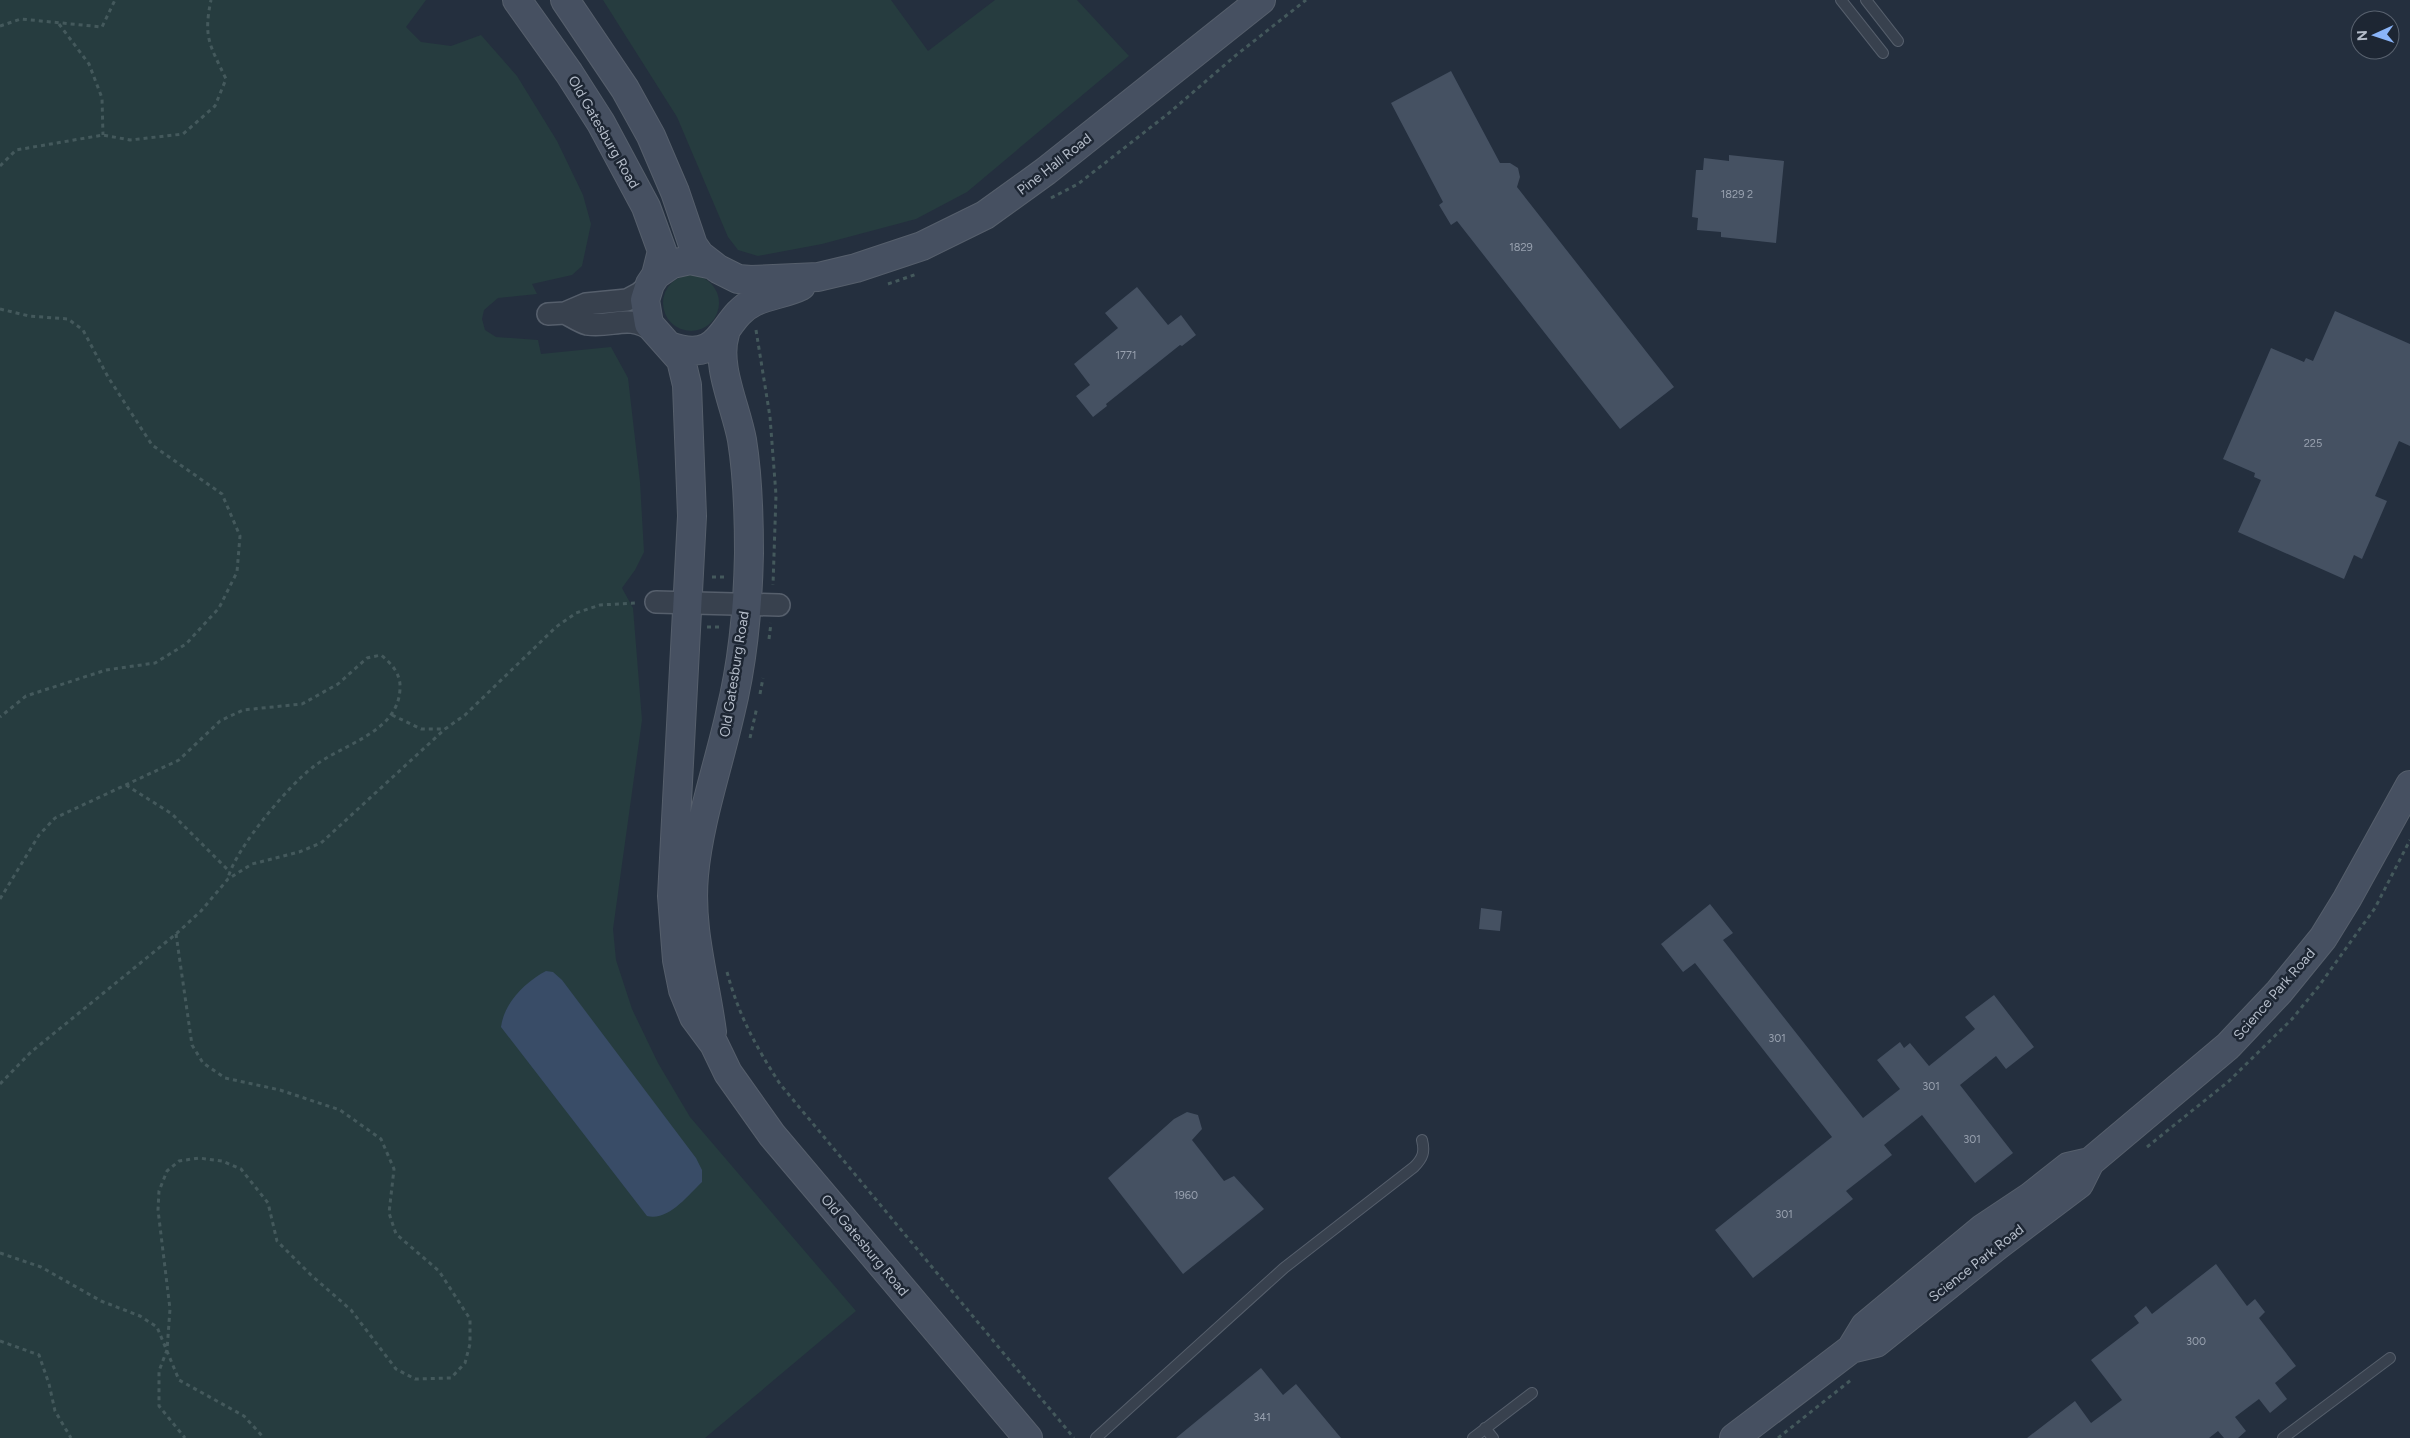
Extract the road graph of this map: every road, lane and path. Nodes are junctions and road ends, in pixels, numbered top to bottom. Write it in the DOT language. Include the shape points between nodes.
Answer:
graph roads {
  1 [pos="115,0"];
  2 [pos="211,0"];
  3 [pos="517,0"];
  4 [pos="565,0"];
  5 [pos="1261,0"];
  6 [pos="1306,0"];
  7 [pos="1841,0"];
  8 [pos="1866,0"];
  9 [pos="59,24"];
  10 [pos="0,26"];
  11 [pos="1898,41"];
  12 [pos="1883,53"];
  13 [pos="103,135"];
  14 [pos="0,166"];
  15 [pos="1048,201"];
  16 [pos="714,267"];
  17 [pos="924,271"];
  18 [pos="818,277"];
  19 [pos="653,280"];
  20 [pos="881,286"];
  21 [pos="0,309"];
  22 [pos="737,328"];
  23 [pos="661,338"];
  24 [pos="729,577"];
  25 [pos="709,578"];
  26 [pos="656,602"];
  27 [pos="689,603"];
  28 [pos="746,604"];
  29 [pos="774,606"];
  30 [pos="702,627"];
  31 [pos="727,627"];
  32 [pos="768,646"];
  33 [pos="764,674"];
  34 [pos="392,715"];
  35 [pos="0,717"];
  36 [pos="445,729"];
  37 [pos="748,745"];
  38 [pos="126,785"];
  39 [pos="2410,785"];
  40 [pos="230,872"];
  41 [pos="228,878"];
  42 [pos="0,899"];
  43 [pos="176,934"];
  44 [pos="725,964"];
  45 [pos="714,1044"];
  46 [pos="0,1084"];
  47 [pos="1422,1140"];
  48 [pos="0,1252"];
  49 [pos="0,1340"];
  50 [pos="167,1350"];
  51 [pos="2390,1358"];
  52 [pos="1532,1393"];
  53 [pos="1485,1428"];
  54 [pos="71,1438"];
  55 [pos="186,1438"];
  56 [pos="264,1438"];
  57 [pos="1028,1438"];
  58 [pos="1074,1438"];
  59 [pos="1096,1438"];
  60 [pos="1473,1438"];
  61 [pos="1493,1438"];
  62 [pos="1734,1438"];
  63 [pos="2283,1438"];
  1 -- 9 [label="path" via="102,26"];
  2 -- 13 [label="path" via="207,19 208,39 226,79 215,106 183,134 130,140"];
  3 -- 19 [label="street, Old Gatesburg Road" via="569,73 642,199 662,251"];
  4 -- 16 [label="street, Old Gatesburg Road" via="625,89 652,136 688,235 700,255"];
  5 -- 18 [label="street, Pine Hall Road" via="1046,171 985,215 903,254"];
  6 -- 15 [label="path" via="1169,114 1078,184"];
  7 -- 12 [label="lane"];
  8 -- 11 [label="lane"];
  9 -- 10 [label="path" via="21,19"];
  9 -- 13 [label="path" via="90,64 102,98"];
  13 -- 14 [label="path" via="16,150"];
  16 -- 18 [label="street, Pine Hall Road" via="738,279"];
  16 -- 19 [label="street, Pine Hall Road" via="681,260"];
  16 -- 22 [label="street, Old Gatesburg Road" via="728,280 734,294"];
  17 -- 20 [label="path"];
  18 -- 22 [label="street, Pine Hall Road" via="797,288 754,302 739,313"];
  19 -- 23 [label="street, Old Gatesburg Road" via="645,308"];
  19 -- 23 [label="street, Pine Hall Road" via="627,300 586,304 556,314 586,324 636,322"];
  21 -- 35 [label="path" via="29,316 68,318 83,330 108,377 152,445 222,494 240,536 237,572 219,608 186,644 155,663 106,670 26,696"];
  22 -- 23 [label="street, Pine Hall Road" via="699,349 679,349"];
  22 -- 28 [label="street, Old Gatesburg Road" via="721,352 747,476 749,555"];
  22 -- 29 [label="path" via="755,338 770,417 776,495"];
  23 -- 27 [label="street, Old Gatesburg Road" via="681,360 688,385 692,516"];
  24 -- 25 [label="path"];
  26 -- 27 [label="street"];
  26 -- 36 [label="path" via="600,605 576,613 556,627 465,715"];
  27 -- 28 [label="street"];
  27 -- 45 [label="street, Old Gatesburg Road" via="673,866 673,918 682,990 694,1017"];
  28 -- 29 [label="street"];
  28 -- 45 [label="street, Old Gatesburg Road" via="731,711 697,851 694,876 693,920"];
  29 -- 32 [label="path"];
  30 -- 31 [label="path"];
  33 -- 37 [label="path"];
  34 -- 36 [label="path" via="421,729"];
  34 -- 38 [label="path" via="400,699 401,685 394,665 381,655 367,658 338,684 302,704 243,710 220,721 179,760"];
  34 -- 40 [label="path" via="375,730 313,766 253,833"];
  36 -- 41 [label="path" via="321,843 252,864"];
  38 -- 40 [label="path" via="172,814"];
  38 -- 42 [label="path" via="56,818 39,836"];
  39 -- 62 [label="street, Science Park Road" via="2323,938 2279,992 2228,1046 2090,1162 2079,1184 1876,1343 1851,1349"];
  40 -- 41 [label="path"];
  41 -- 43 [label="path" via="201,911"];
  43 -- 46 [label="path" via="31,1052"];
  43 -- 50 [label="path" via="192,1045 203,1063 225,1078 280,1090 340,1110 381,1138 394,1169 390,1213 396,1234 439,1271 470,1319 470,1344 465,1363 451,1378 415,1379 396,1369 351,1310 277,1241 268,1204 241,1169 222,1161 199,1158 178,1162 167,1171 159,1191 158,1210 170,1309"];
  44 -- 58 [label="path" via="753,1041 780,1084"];
  45 -- 57 [label="street, Old Gatesburg Road" via="728,1073 772,1135"];
  47 -- 59 [label="lane" via="1422,1158 1414,1167 1284,1268"];
  48 -- 50 [label="path" via="41,1267 101,1301 140,1316 157,1328"];
  49 -- 54 [label="path" via="39,1355 55,1412"];
  50 -- 55 [label="path" via="159,1371 159,1406"];
  50 -- 56 [label="path" via="179,1380 244,1416"];
  51 -- 63 [label="lane"];
  52 -- 53 [label="lane"];
  53 -- 60 [label="lane"];
  53 -- 61 [label="lane"];
}
